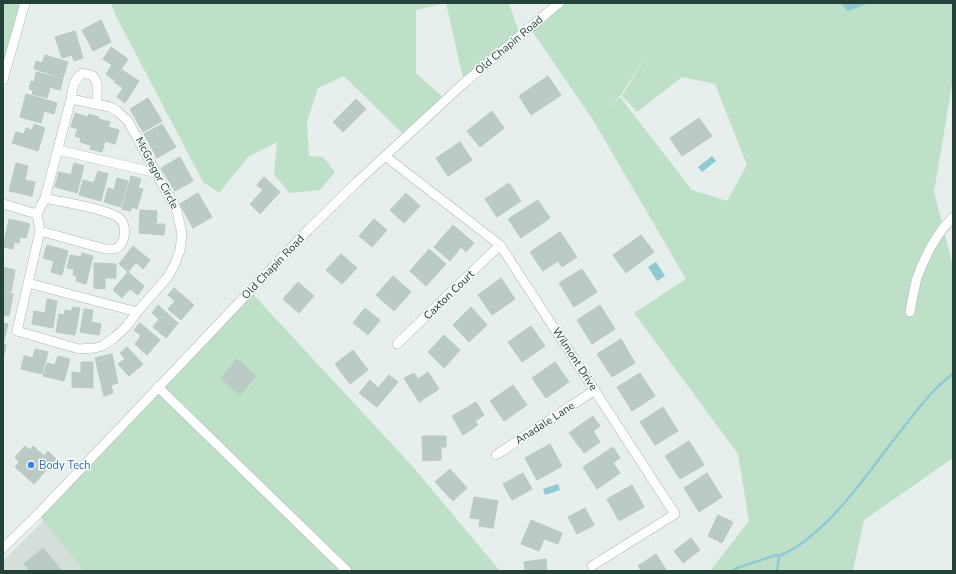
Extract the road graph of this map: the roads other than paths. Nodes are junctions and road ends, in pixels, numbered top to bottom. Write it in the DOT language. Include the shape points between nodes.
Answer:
graph roads {
  1 [pos="25,3"];
  2 [pos="559,3"];
  3 [pos="3,80"];
  4 [pos="71,99"];
  5 [pos="97,105"];
  6 [pos="58,150"];
  7 [pos="384,156"];
  8 [pos="157,173"];
  9 [pos="45,198"];
  10 [pos="3,204"];
  11 [pos="37,214"];
  12 [pos="953,216"];
  13 [pos="40,232"];
  14 [pos="500,245"];
  15 [pos="28,283"];
  16 [pos="137,312"];
  17 [pos="910,312"];
  18 [pos="397,344"];
  19 [pos="158,387"];
  20 [pos="595,390"];
  21 [pos="496,455"];
  22 [pos="3,548"];
  23 [pos="592,566"];
  24 [pos="347,571"];
  1 -- 3 [label="street"];
  2 -- 7 [label="street, Old Chapin Road" via="464,83"];
  4 -- 5 [label="street, McGregor Circle"];
  4 -- 5 [label="street" via="74,82 78,76 88,74 93,76 97,83"];
  4 -- 6 [label="street"];
  5 -- 8 [label="street, McGregor Circle" via="117,110 128,121"];
  6 -- 8 [label="street"];
  6 -- 9 [label="street"];
  7 -- 14 [label="street, Wilmont Drive"];
  7 -- 19 [label="street, Old Chapin Road" via="308,230"];
  8 -- 16 [label="street, McGregor Circle" via="177,211 181,226 181,242 172,271"];
  9 -- 11 [label="street"];
  9 -- 13 [label="street" via="111,213 121,219 125,230 122,242 115,249 105,249"];
  10 -- 11 [label="street"];
  11 -- 13 [label="street"];
  12 -- 17 [label="street" via="930,249 917,279"];
  13 -- 15 [label="street"];
  14 -- 18 [label="street, Caxton Court"];
  14 -- 20 [label="street, Wilmont Drive"];
  15 -- 16 [label="street"];
  15 -- 16 [label="street, McGregor Circle" via="17,331 79,349 102,346 126,327"];
  19 -- 22 [label="street, Old Chapin Road"];
  19 -- 24 [label="street"];
  20 -- 21 [label="street, Anadale Lane"];
  20 -- 23 [label="street, Wilmont Drive" via="675,514"];
}
